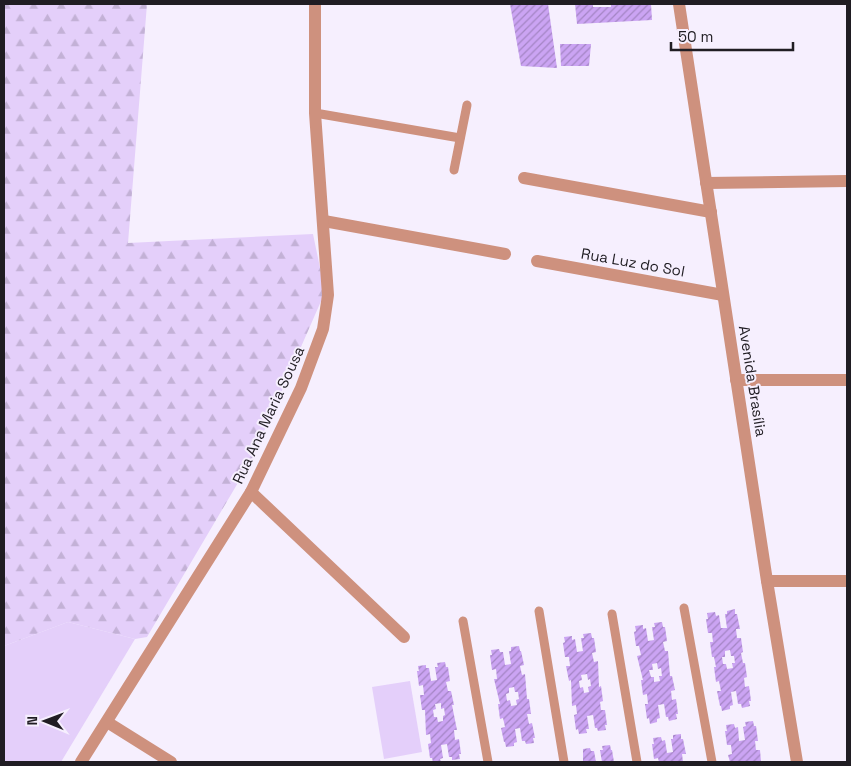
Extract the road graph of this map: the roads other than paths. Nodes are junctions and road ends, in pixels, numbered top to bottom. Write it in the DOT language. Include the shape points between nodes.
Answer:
graph roads {
  1 [pos="315,4"];
  2 [pos="679,4"];
  3 [pos="467,105"];
  4 [pos="316,113"];
  5 [pos="460,138"];
  6 [pos="454,170"];
  7 [pos="524,178"];
  8 [pos="847,181"];
  9 [pos="706,183"];
  10 [pos="711,212"];
  11 [pos="324,221"];
  12 [pos="505,254"];
  13 [pos="537,261"];
  14 [pos="723,295"];
  15 [pos="736,380"];
  16 [pos="847,380"];
  17 [pos="251,492"];
  18 [pos="767,581"];
  19 [pos="847,581"];
  20 [pos="684,608"];
  21 [pos="538,611"];
  22 [pos="612,614"];
  23 [pos="463,620"];
  24 [pos="404,637"];
  25 [pos="107,722"];
  26 [pos="81,762"];
  27 [pos="171,762"];
  28 [pos="488,762"];
  29 [pos="564,762"];
  30 [pos="637,762"];
  31 [pos="712,762"];
  32 [pos="797,762"];
  1 -- 4 [label="street, Rua Ana Maria Sousa"];
  2 -- 9 [label="street, Avenida Brasília"];
  3 -- 5 [label="lane"];
  4 -- 5 [label="lane"];
  4 -- 11 [label="street, Rua Ana Maria Sousa"];
  5 -- 6 [label="lane"];
  7 -- 10 [label="street"];
  8 -- 9 [label="street"];
  9 -- 10 [label="street, Avenida Brasília"];
  10 -- 14 [label="street, Avenida Brasília"];
  11 -- 12 [label="street"];
  11 -- 17 [label="street, Rua Ana Maria Sousa" via="328,295 323,329 301,388"];
  13 -- 14 [label="street, Rua Luz do Sol"];
  14 -- 15 [label="street, Avenida Brasília"];
  15 -- 16 [label="street"];
  15 -- 18 [label="street, Avenida Brasília"];
  17 -- 24 [label="street"];
  17 -- 25 [label="street, Rua Ana Maria Sousa"];
  18 -- 19 [label="street"];
  18 -- 32 [label="street, Avenida Brasília"];
  20 -- 31 [label="lane"];
  21 -- 29 [label="lane"];
  22 -- 30 [label="lane"];
  23 -- 28 [label="lane"];
  25 -- 26 [label="street, Rua Ana Maria Sousa"];
  25 -- 27 [label="street"];
}
